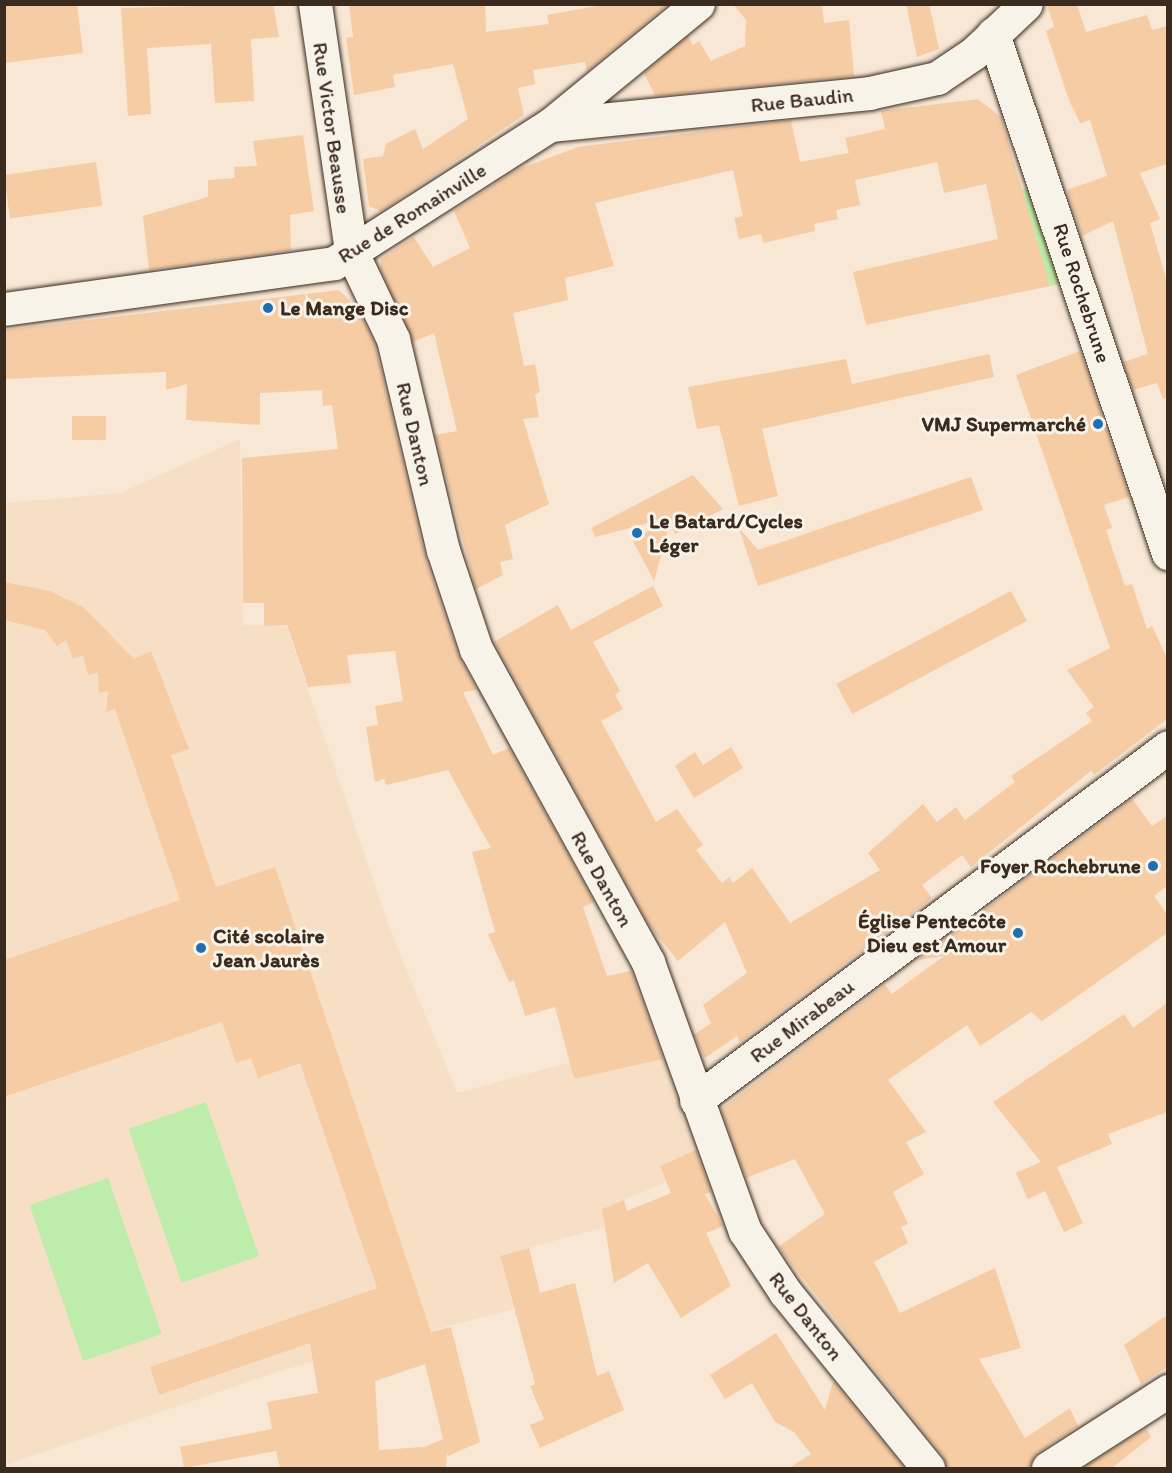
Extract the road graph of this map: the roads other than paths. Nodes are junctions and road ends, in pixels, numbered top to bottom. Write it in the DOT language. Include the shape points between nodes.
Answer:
graph roads {
  1 [pos="315,4"];
  2 [pos="698,4"];
  3 [pos="1026,4"];
  4 [pos="993,34"];
  5 [pos="550,125"];
  6 [pos="351,251"];
  7 [pos="4,309"];
  8 [pos="1153,462"];
  9 [pos="1167,553"];
  10 [pos="1167,747"];
  11 [pos="696,1100"];
  12 [pos="1167,1391"];
  13 [pos="928,1468"];
  14 [pos="1048,1468"];
  1 -- 6 [label="street, Rue Victor Beausse"];
  2 -- 5 [label="street, Rue de Romainville"];
  3 -- 4 [label="street, Rue Baudin"];
  4 -- 5 [label="street, Rue Baudin" via="937,78 869,93"];
  4 -- 8 [label="street, Rue Rochebrune"];
  5 -- 6 [label="street, Rue de Romainville"];
  6 -- 7 [label="street, Rue de Romainville" via="334,263"];
  6 -- 11 [label="street, Rue Danton" via="393,339 443,550 476,649 648,962"];
  8 -- 9 [label="street, Rue Rochebrune"];
  10 -- 11 [label="street, Rue Mirabeau"];
  11 -- 13 [label="street, Rue Danton" via="729,1197 768,1269"];
  12 -- 14 [label="street"];
}
